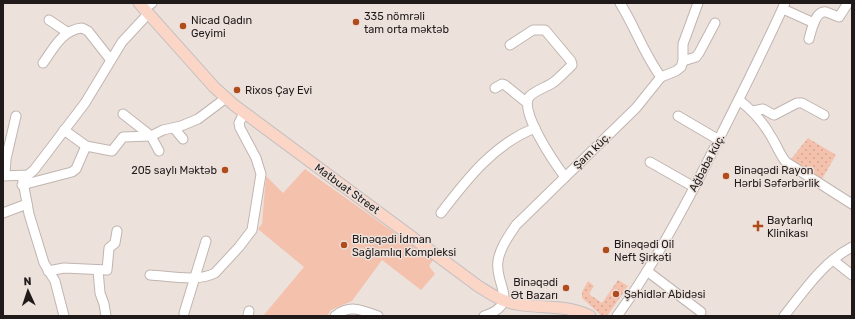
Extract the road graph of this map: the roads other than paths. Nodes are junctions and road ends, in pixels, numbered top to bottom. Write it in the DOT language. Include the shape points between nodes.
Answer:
graph roads {
  1 [pos="620,3"];
  2 [pos="698,3"];
  3 [pos="848,3"];
  4 [pos="784,6"];
  5 [pos="146,7"];
  6 [pos="49,20"];
  7 [pos="814,22"];
  8 [pos="715,23"];
  9 [pos="67,32"];
  10 [pos="809,39"];
  11 [pos="510,45"];
  12 [pos="110,59"];
  13 [pos="683,61"];
  14 [pos="43,63"];
  15 [pos="661,77"];
  16 [pos="495,88"];
  17 [pos="226,98"];
  18 [pos="739,100"];
  19 [pos="526,102"];
  20 [pos="753,111"];
  21 [pos="244,113"];
  22 [pos="123,114"];
  23 [pos="824,115"];
  24 [pos="16,116"];
  25 [pos="678,116"];
  26 [pos="174,128"];
  27 [pos="534,128"];
  28 [pos="64,130"];
  29 [pos="150,136"];
  30 [pos="183,139"];
  31 [pos="719,140"];
  32 [pos="86,146"];
  33 [pos="159,152"];
  34 [pos="650,162"];
  35 [pos="4,175"];
  36 [pos="22,176"];
  37 [pos="566,177"];
  38 [pos="22,185"];
  39 [pos="694,187"];
  40 [pos="26,204"];
  41 [pos="852,204"];
  42 [pos="3,213"];
  43 [pos="441,213"];
  44 [pos="117,231"];
  45 [pos="206,241"];
  46 [pos="852,247"];
  47 [pos="833,260"];
  48 [pos="98,270"];
  49 [pos="48,271"];
  50 [pos="647,271"];
  51 [pos="150,275"];
  52 [pos="852,276"];
  53 [pos="196,278"];
  54 [pos="503,301"];
  55 [pos="700,312"];
  56 [pos="184,313"];
  57 [pos="64,316"];
  58 [pos="106,316"];
  59 [pos="336,316"];
  60 [pos="378,316"];
  61 [pos="484,316"];
  62 [pos="590,316"];
  63 [pos="616,316"];
  64 [pos="784,316"];
  1 -- 15 [label="street" via="635,28 647,56"];
  2 -- 13 [label="street" via="683,44"];
  3 -- 7 [label="street" via="839,17 822,12"];
  4 -- 7 [label="street"];
  4 -- 18 [label="street, Ağbaba küç."];
  5 -- 12 [label="street"];
  5 -- 17 [label="main road, Matbuat Street"];
  6 -- 9 [label="street"];
  7 -- 10 [label="street"];
  8 -- 13 [label="street" via="696,57"];
  9 -- 12 [label="street" via="82,28 88,31"];
  9 -- 14 [label="street"];
  11 -- 19 [label="street" via="534,30 545,30 571,61 572,65 554,82 530,96"];
  12 -- 28 [label="street" via="94,90"];
  13 -- 15 [label="street" via="676,71"];
  15 -- 37 [label="street, Şam küç." via="636,108"];
  16 -- 19 [label="street" via="505,84"];
  17 -- 21 [label="main road, Matbuat Street"];
  17 -- 26 [label="street" via="198,119"];
  18 -- 20 [label="street"];
  18 -- 31 [label="street, Ağbaba küç."];
  19 -- 27 [label="street"];
  20 -- 23 [label="street" via="763,109 774,115 802,103"];
  20 -- 41 [label="street" via="786,162"];
  21 -- 53 [label="street" via="239,123 240,128 256,158 261,174 252,230 215,273"];
  21 -- 54 [label="main road, Matbuat Street" via="478,286"];
  22 -- 29 [label="street"];
  24 -- 35 [label="street"];
  25 -- 31 [label="street"];
  26 -- 29 [label="street"];
  26 -- 30 [label="street"];
  27 -- 37 [label="street"];
  27 -- 43 [label="street" via="506,142 463,185"];
  28 -- 32 [label="street"];
  28 -- 36 [label="street" via="34,170"];
  29 -- 32 [label="street" via="123,137 112,151"];
  29 -- 33 [label="street"];
  31 -- 39 [label="street, Ağbaba küç."];
  32 -- 38 [label="street" via="76,169 72,172"];
  34 -- 39 [label="street"];
  35 -- 36 [label="street"];
  36 -- 38 [label="street"];
  37 -- 54 [label="street, Şam küç." via="525,215 505,241 498,263 498,273 505,293"];
  38 -- 40 [label="street"];
  39 -- 50 [label="street, Ağbaba küç."];
  40 -- 42 [label="street"];
  40 -- 49 [label="street"];
  44 -- 48 [label="street" via="115,243 109,248 109,269"];
  45 -- 53 [label="street"];
  46 -- 47 [label="street"];
  47 -- 52 [label="street"];
  47 -- 64 [label="street"];
  48 -- 49 [label="street" via="64,268"];
  48 -- 58 [label="street"];
  49 -- 57 [label="street" via="55,281"];
  50 -- 55 [label="street"];
  50 -- 63 [label="street, Ağbaba küç."];
  51 -- 53 [label="street"];
  53 -- 56 [label="street"];
  54 -- 61 [label="street" via="496,310"];
  54 -- 62 [label="main road, Matbuat Street" via="527,306 559,306"];
  59 -- 60 [label="street" via="345,309 355,308"];
}
